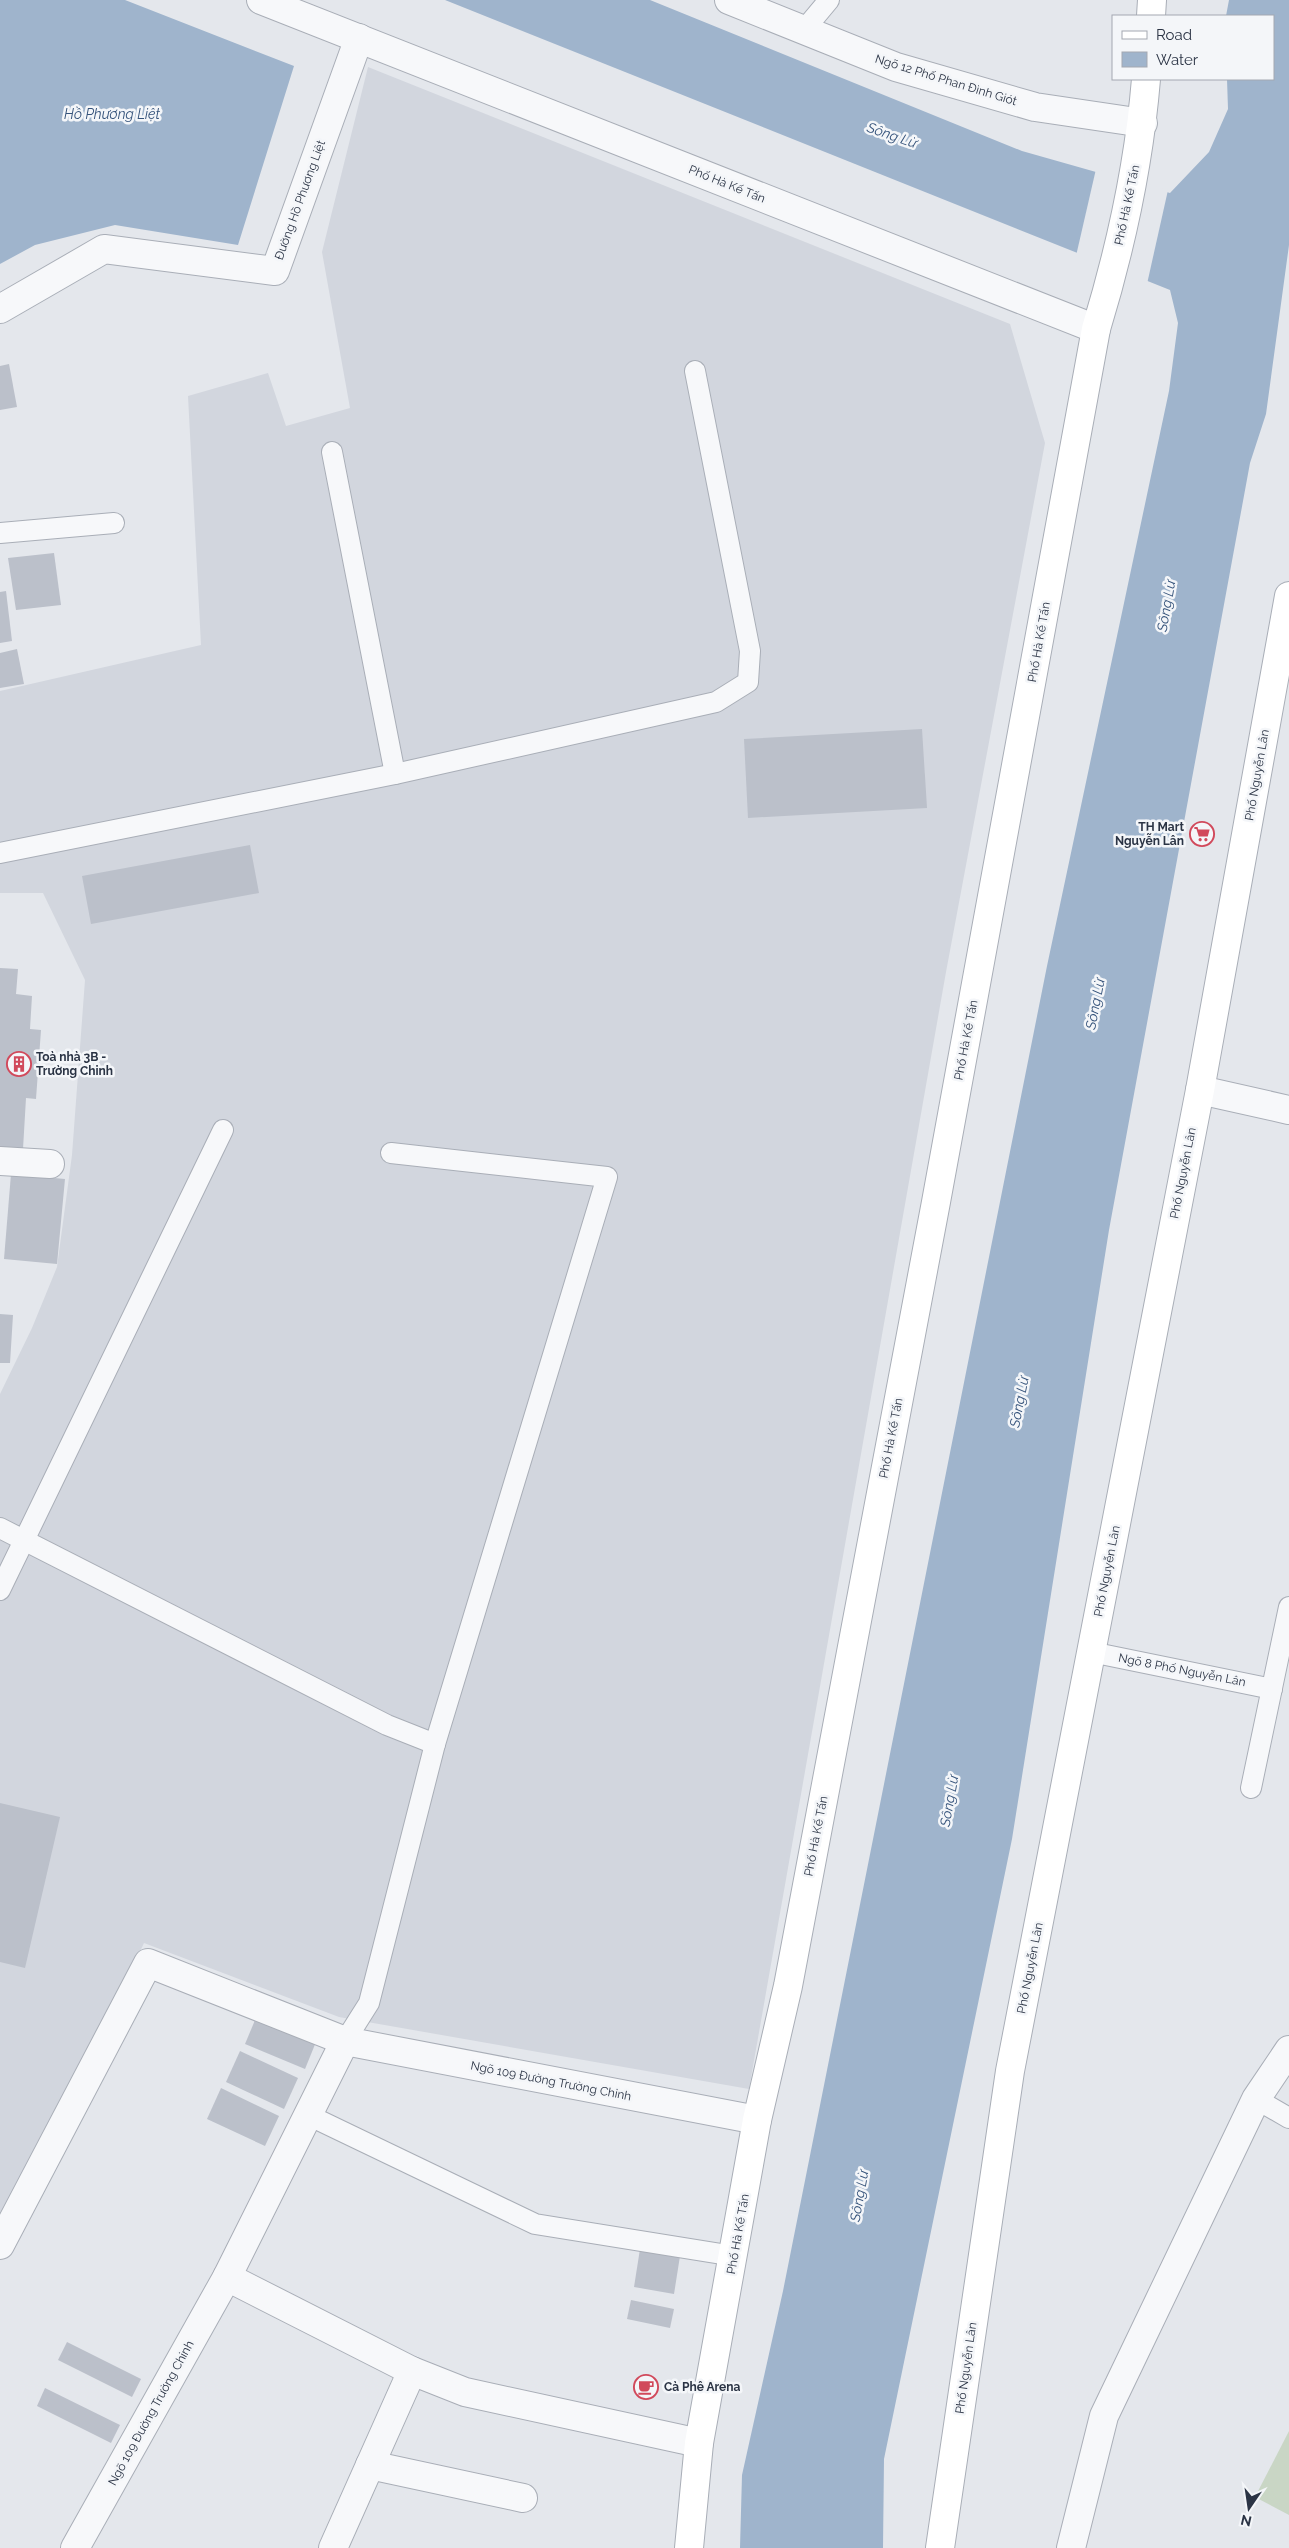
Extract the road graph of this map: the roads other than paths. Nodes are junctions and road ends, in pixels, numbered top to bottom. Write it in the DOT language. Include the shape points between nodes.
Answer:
graph roads {
  1 [pos="261,0"];
  2 [pos="729,0"];
  3 [pos="829,0"];
  4 [pos="1152,0"];
  5 [pos="1151,15"];
  6 [pos="804,30"];
  7 [pos="359,38"];
  8 [pos="1146,80"];
  9 [pos="1143,123"];
  10 [pos="0,309"];
  11 [pos="1096,329"];
  12 [pos="694,371"];
  13 [pos="332,452"];
  14 [pos="114,524"];
  15 [pos="0,533"];
  16 [pos="1289,596"];
  17 [pos="395,774"];
  18 [pos="0,853"];
  19 [pos="1200,1090"];
  20 [pos="1289,1110"];
  21 [pos="223,1130"];
  22 [pos="391,1153"];
  23 [pos="0,1161"];
  24 [pos="50,1164"];
  25 [pos="0,1528"];
  26 [pos="24,1540"];
  27 [pos="0,1590"];
  28 [pos="1289,1607"];
  29 [pos="1091,1652"];
  30 [pos="1272,1689"];
  31 [pos="435,1744"];
  32 [pos="1251,1788"];
  33 [pos="345,2041"];
  34 [pos="1289,2050"];
  35 [pos="1256,2099"];
  36 [pos="308,2115"];
  37 [pos="1289,2118"];
  38 [pos="757,2120"];
  39 [pos="0,2245"];
  40 [pos="734,2256"];
  41 [pos="227,2278"];
  42 [pos="412,2371"];
  43 [pos="700,2444"];
  44 [pos="370,2465"];
  45 [pos="523,2498"];
  46 [pos="75,2548"];
  47 [pos="332,2548"];
  48 [pos="689,2548"];
  49 [pos="940,2548"];
  50 [pos="1071,2548"];
  1 -- 7 [label="street"];
  2 -- 6 [label="street, Ngõ 12 Phố Phan Đình Giót"];
  3 -- 6 [label="lane"];
  4 -- 5 [label="street"];
  6 -- 9 [label="street, Ngõ 12 Phố Phan Đình Giót" via="896,67 1034,107"];
  7 -- 10 [label="street, Đường Hồ Phương Liệt" via="275,271 104,249"];
  7 -- 11 [label="street, Phố Hà Kế Tấn"];
  8 -- 9 [label="street, Phố Hà Kế Tấn"];
  9 -- 11 [label="street, Phố Hà Kế Tấn" via="1112,276"];
  11 -- 38 [label="street, Phố Hà Kế Tấn" via="792,1966"];
  12 -- 17 [label="lane" via="750,651 748,682 716,702"];
  13 -- 17 [label="lane"];
  14 -- 15 [label="lane"];
  16 -- 19 [label="street, Phố Nguyễn Lân"];
  17 -- 18 [label="lane"];
  19 -- 20 [label="street"];
  19 -- 29 [label="street, Phố Nguyễn Lân"];
  21 -- 26 [label="lane"];
  22 -- 31 [label="lane" via="607,1177"];
  23 -- 24 [label="street"];
  25 -- 26 [label="lane"];
  26 -- 27 [label="lane"];
  26 -- 31 [label="lane" via="387,1725"];
  28 -- 30 [label="lane"];
  29 -- 30 [label="lane, Ngõ 8 Phố Nguyễn Lân"];
  29 -- 49 [label="street, Phố Nguyễn Lân" via="1010,2071"];
  30 -- 32 [label="lane"];
  31 -- 33 [label="lane" via="369,2003"];
  33 -- 36 [label="street, Ngõ 109 Đường Trường Chinh"];
  33 -- 38 [label="street, Ngõ 109 Đường Trường Chinh"];
  33 -- 39 [label="street, Ngõ 109 Đường Trường Chinh" via="148,1963"];
  34 -- 35 [label="street"];
  35 -- 37 [label="lane"];
  35 -- 50 [label="street" via="1104,2416"];
  36 -- 40 [label="lane" via="535,2224"];
  36 -- 41 [label="street, Ngõ 109 Đường Trường Chinh"];
  38 -- 40 [label="street, Phố Hà Kế Tấn"];
  40 -- 43 [label="street, Phố Hà Kế Tấn"];
  41 -- 42 [label="street"];
  41 -- 46 [label="street, Ngõ 109 Đường Trường Chinh"];
  42 -- 43 [label="street" via="465,2392"];
  42 -- 44 [label="street"];
  43 -- 48 [label="street, Phố Hà Kế Tấn"];
  44 -- 45 [label="street"];
  44 -- 47 [label="street"];
}
